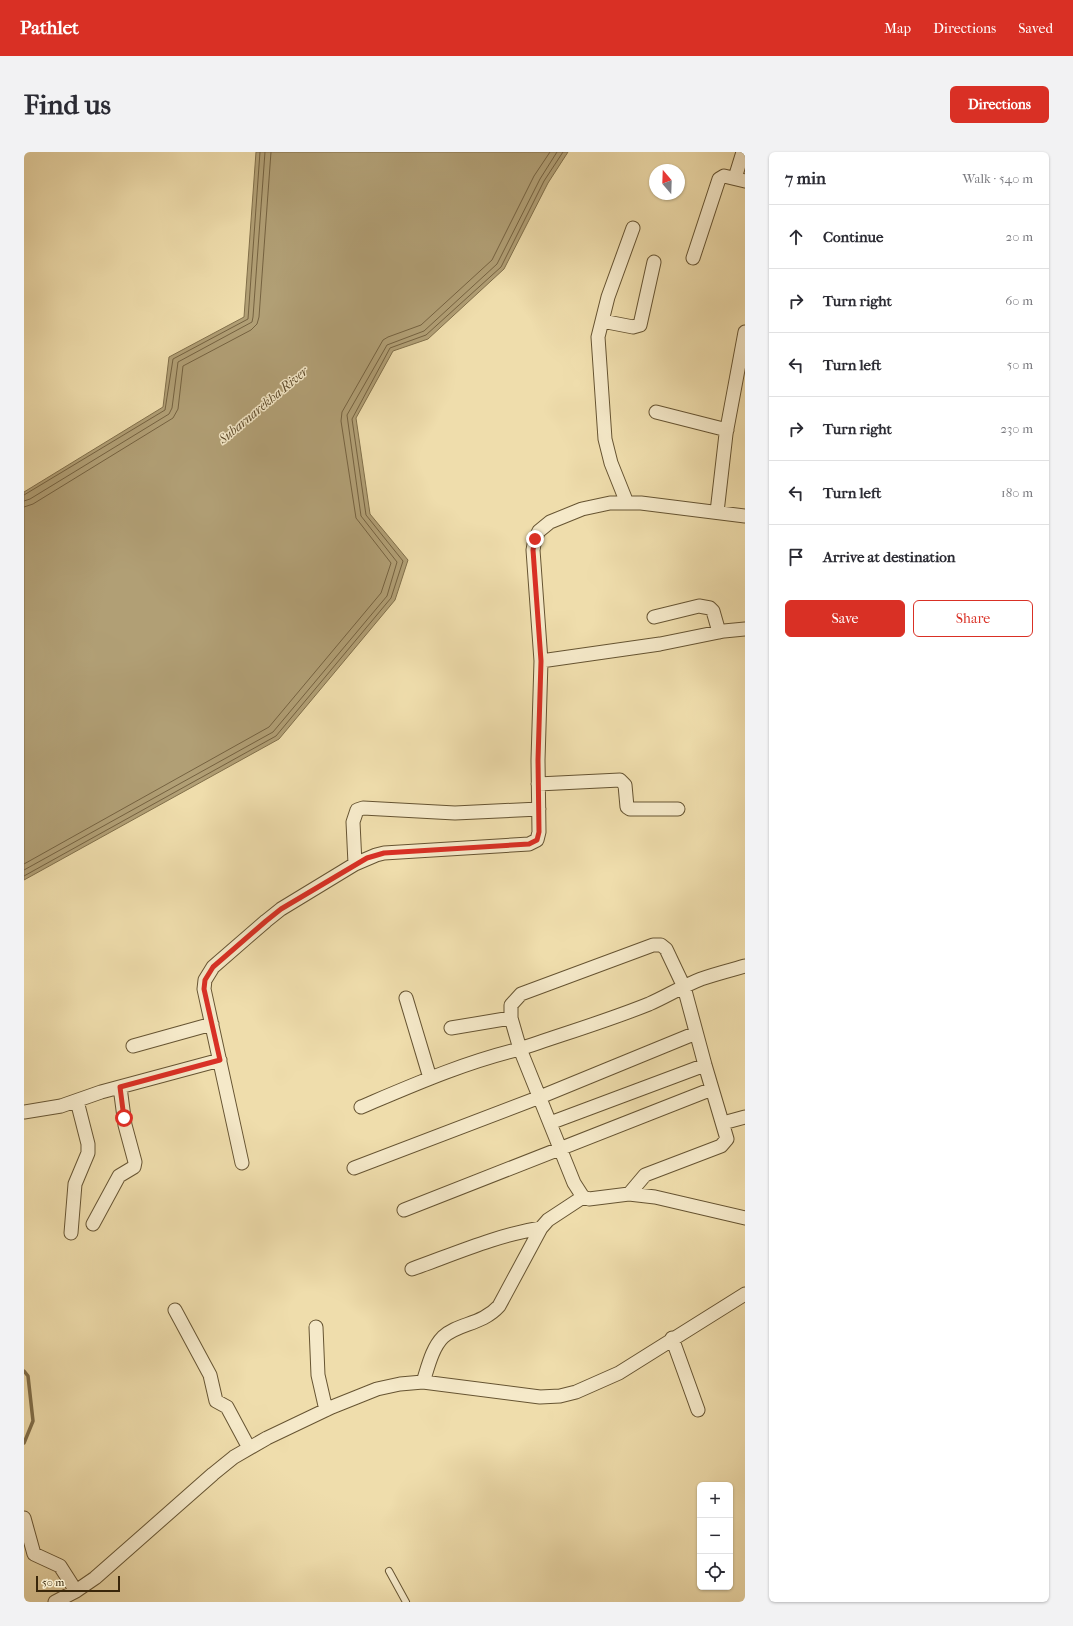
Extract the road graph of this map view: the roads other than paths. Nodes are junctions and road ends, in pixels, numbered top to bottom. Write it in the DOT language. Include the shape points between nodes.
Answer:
graph roads {
  1 [pos="743,152"];
  2 [pos="740,179"];
  3 [pos="634,228"];
  4 [pos="692,258"];
  5 [pos="654,262"];
  6 [pos="602,321"];
  7 [pos="745,332"];
  8 [pos="656,412"];
  9 [pos="727,430"];
  10 [pos="627,503"];
  11 [pos="717,512"];
  12 [pos="745,516"];
  13 [pos="654,617"];
  14 [pos="745,629"];
  15 [pos="719,632"];
  16 [pos="541,661"];
  17 [pos="538,784"];
  18 [pos="539,809"];
  19 [pos="678,809"];
  20 [pos="356,864"];
  21 [pos="745,966"];
  22 [pos="684,987"];
  23 [pos="406,998"];
  24 [pos="511,1018"];
  25 [pos="212,1024"];
  26 [pos="451,1028"];
  27 [pos="696,1033"];
  28 [pos="133,1046"];
  29 [pos="520,1049"];
  30 [pos="220,1060"];
  31 [pos="705,1066"];
  32 [pos="430,1078"];
  33 [pos="120,1087"];
  34 [pos="712,1089"];
  35 [pos="540,1097"];
  36 [pos="77,1101"];
  37 [pos="361,1107"];
  38 [pos="24,1112"];
  39 [pos="745,1117"];
  40 [pos="723,1122"];
  41 [pos="550,1123"];
  42 [pos="561,1149"];
  43 [pos="242,1163"];
  44 [pos="354,1168"];
  45 [pos="629,1194"];
  46 [pos="583,1197"];
  47 [pos="404,1210"];
  48 [pos="745,1218"];
  49 [pos="93,1224"];
  50 [pos="541,1228"];
  51 [pos="71,1233"];
  52 [pos="412,1269"];
  53 [pos="745,1294"];
  54 [pos="175,1310"];
  55 [pos="316,1327"];
  56 [pos="672,1338"];
  57 [pos="423,1382"];
  58 [pos="326,1410"];
  59 [pos="698,1410"];
  60 [pos="249,1448"];
  61 [pos="24,1518"];
  62 [pos="389,1571"];
  63 [pos="76,1591"];
  64 [pos="55,1602"];
  65 [pos="406,1602"];
  1 -- 2 [label="street"];
  2 -- 4 [label="street" via="724,176 718,181"];
  3 -- 6 [label="street"];
  5 -- 6 [label="street" via="640,325 633,327"];
  6 -- 10 [label="street" via="598,337 605,439 611,463"];
  7 -- 9 [label="street"];
  8 -- 9 [label="street"];
  9 -- 11 [label="street"];
  10 -- 11 [label="street"];
  10 -- 16 [label="street" via="610,503 582,509 550,522 538,530 533,550"];
  11 -- 12 [label="street"];
  13 -- 15 [label="street" via="705,606 713,611"];
  14 -- 15 [label="street"];
  15 -- 16 [label="street" via="660,644"];
  16 -- 17 [label="street"];
  17 -- 18 [label="street"];
  17 -- 19 [label="street" via="620,780 625,786 627,807"];
  18 -- 20 [label="street" via="539,837 534,843 384,853"];
  18 -- 20 [label="street" via="455,813 363,808 357,810 353,822"];
  20 -- 25 [label="street" via="281,909 210,970 204,989"];
  21 -- 22 [label="street"];
  22 -- 24 [label="street" via="666,949 661,945 653,945 521,994 511,1005"];
  22 -- 27 [label="street"];
  22 -- 29 [label="street" via="648,1004"];
  23 -- 32 [label="street"];
  24 -- 26 [label="street"];
  24 -- 29 [label="street"];
  25 -- 28 [label="street"];
  25 -- 30 [label="street"];
  27 -- 31 [label="street"];
  27 -- 35 [label="street"];
  29 -- 32 [label="street" via="494,1055"];
  29 -- 35 [label="street"];
  30 -- 33 [label="street"];
  30 -- 43 [label="street"];
  31 -- 34 [label="street"];
  31 -- 41 [label="street"];
  32 -- 37 [label="street"];
  33 -- 36 [label="street"];
  33 -- 49 [label="street" via="125,1126 136,1162 134,1167 119,1176"];
  34 -- 40 [label="street"];
  34 -- 42 [label="street"];
  35 -- 41 [label="street"];
  35 -- 44 [label="street"];
  36 -- 38 [label="street"];
  36 -- 51 [label="street" via="88,1152 76,1184"];
  39 -- 40 [label="street"];
  40 -- 45 [label="street" via="727,1135 724,1144 645,1175"];
  41 -- 42 [label="street"];
  42 -- 46 [label="street" via="576,1188"];
  42 -- 47 [label="street"];
  45 -- 46 [label="street" via="589,1199"];
  45 -- 48 [label="street" via="655,1197"];
  46 -- 50 [label="street" via="548,1220"];
  50 -- 52 [label="street" via="497,1238"];
  50 -- 57 [label="street" via="499,1306 484,1318 443,1337 435,1349"];
  53 -- 56 [label="street"];
  54 -- 60 [label="street" via="210,1375 216,1401 228,1409"];
  55 -- 58 [label="street" via="318,1375"];
  56 -- 57 [label="street" via="619,1373 592,1386 560,1396 540,1397"];
  56 -- 59 [label="street"];
  57 -- 58 [label="street" via="377,1389"];
  58 -- 60 [label="street"];
  60 -- 63 [label="street" via="213,1474 95,1578"];
  61 -- 63 [label="street" via="34,1554 60,1566"];
  62 -- 65 [label="lane"];
  63 -- 64 [label="street"];
}
